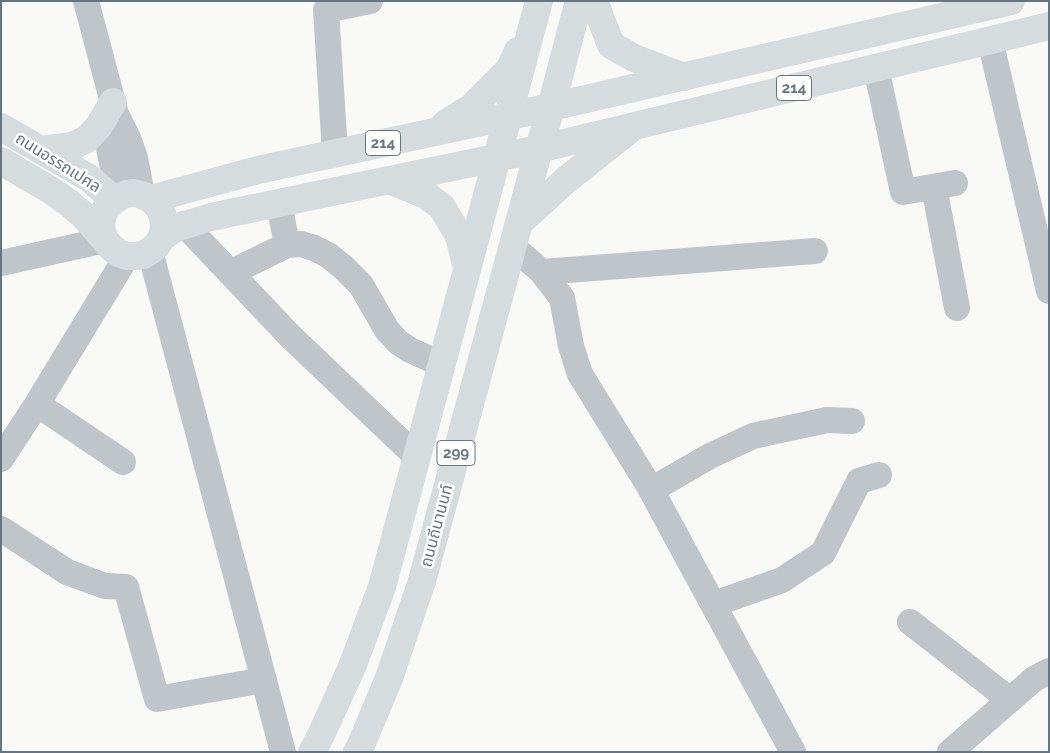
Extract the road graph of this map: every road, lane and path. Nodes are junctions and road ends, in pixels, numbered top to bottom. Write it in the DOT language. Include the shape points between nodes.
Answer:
graph roads {
  1 [pos="86,1"];
  2 [pos="370,1"];
  3 [pos="579,1"];
  4 [pos="594,1"];
  5 [pos="1008,2"];
  6 [pos="325,5"];
  7 [pos="944,9"];
  8 [pos="537,11"];
  9 [pos="1049,26"];
  10 [pos="990,40"];
  11 [pos="876,68"];
  12 [pos="684,77"];
  13 [pos="551,107"];
  14 [pos="115,108"];
  15 [pos="508,116"];
  16 [pos="635,126"];
  17 [pos="1,127"];
  18 [pos="432,132"];
  19 [pos="539,149"];
  20 [pos="41,150"];
  21 [pos="335,153"];
  22 [pos="497,158"];
  23 [pos="1,162"];
  24 [pos="389,180"];
  25 [pos="131,198"];
  26 [pos="270,204"];
  27 [pos="516,235"];
  28 [pos="146,242"];
  29 [pos="287,245"];
  30 [pos="815,251"];
  31 [pos="1,264"];
  32 [pos="468,268"];
  33 [pos="542,272"];
  34 [pos="230,273"];
  35 [pos="1049,291"];
  36 [pos="957,308"];
  37 [pos="442,364"];
  38 [pos="37,404"];
  39 [pos="852,421"];
  40 [pos="417,457"];
  41 [pos="1,459"];
  42 [pos="123,462"];
  43 [pos="879,475"];
  44 [pos="651,490"];
  45 [pos="1,529"];
  46 [pos="714,604"];
  47 [pos="910,622"];
  48 [pos="1049,670"];
  49 [pos="264,680"];
  50 [pos="1010,700"];
  51 [pos="283,752"];
  52 [pos="312,752"];
  53 [pos="357,752"];
  54 [pos="794,752"];
  55 [pos="950,752"];
  1 -- 14 [label="street"];
  2 -- 6 [label="street"];
  3 -- 13 [label="main road, 299"];
  4 -- 12 [label="main road" via="611,45 634,58"];
  5 -- 7 [label="main road, 214"];
  6 -- 21 [label="street"];
  7 -- 12 [label="main road, 214"];
  8 -- 15 [label="main road, 299"];
  8 -- 18 [label="main road" via="509,70 472,106"];
  9 -- 10 [label="main road, 214"];
  10 -- 11 [label="main road, 214"];
  10 -- 35 [label="street"];
  11 -- 16 [label="main road, 214"];
  11 -- 36 [label="street" via="903,192 945,185"];
  12 -- 13 [label="main road, 214"];
  13 -- 15 [label="main road, 214"];
  13 -- 19 [label="main road, 299"];
  14 -- 20 [label="main road" via="87,139 72,146"];
  14 -- 25 [label="street" via="108,148"];
  15 -- 18 [label="main road, 214"];
  15 -- 22 [label="main road, 299"];
  16 -- 19 [label="main road, 214"];
  16 -- 27 [label="main road" via="566,180"];
  17 -- 20 [label="main road, ถนนอรรถเปศล"];
  18 -- 21 [label="main road, 214"];
  19 -- 22 [label="main road, 214"];
  19 -- 27 [label="main road, ถนนถีนานนท์ / 299"];
  20 -- 25 [label="main road, ถนนอรรถเปศล"];
  21 -- 25 [label="main road, 214"];
  22 -- 24 [label="main road, 214"];
  22 -- 32 [label="main road, 299"];
  23 -- 28 [label="main road, ถนนอรรถเปศล" via="46,187 83,215"];
  24 -- 26 [label="main road, 214"];
  24 -- 32 [label="main road" via="426,195 442,207 459,236"];
  25 -- 28 [label="main road" via="158,206 163,216 164,227"];
  25 -- 28 [label="main road" via="107,206 101,223 102,232"];
  26 -- 28 [label="main road" via="216,215"];
  26 -- 29 [label="street"];
  27 -- 33 [label="street"];
  27 -- 53 [label="main road, ถนนถีนานนท์ / 299" via="422,581 389,678"];
  28 -- 31 [label="street"];
  28 -- 34 [label="street"];
  28 -- 38 [label="street"];
  28 -- 49 [label="street"];
  29 -- 34 [label="street"];
  29 -- 37 [label="street" via="301,244 328,255 361,285 387,330 398,342"];
  30 -- 33 [label="street"];
  32 -- 37 [label="main road, 299"];
  33 -- 44 [label="street" via="562,298 580,374"];
  34 -- 40 [label="street" via="289,335"];
  37 -- 40 [label="main road, 299"];
  38 -- 41 [label="street"];
  38 -- 42 [label="street"];
  39 -- 44 [label="street" via="827,420 753,436"];
  40 -- 52 [label="main road, 299" via="382,587 352,667"];
  43 -- 46 [label="street" via="859,481 823,553 782,580"];
  44 -- 46 [label="street"];
  45 -- 49 [label="street" via="67,572 105,586 126,588 157,699"];
  46 -- 54 [label="street"];
  47 -- 50 [label="street"];
  48 -- 50 [label="street"];
  49 -- 51 [label="street"];
  50 -- 55 [label="street"];
}
